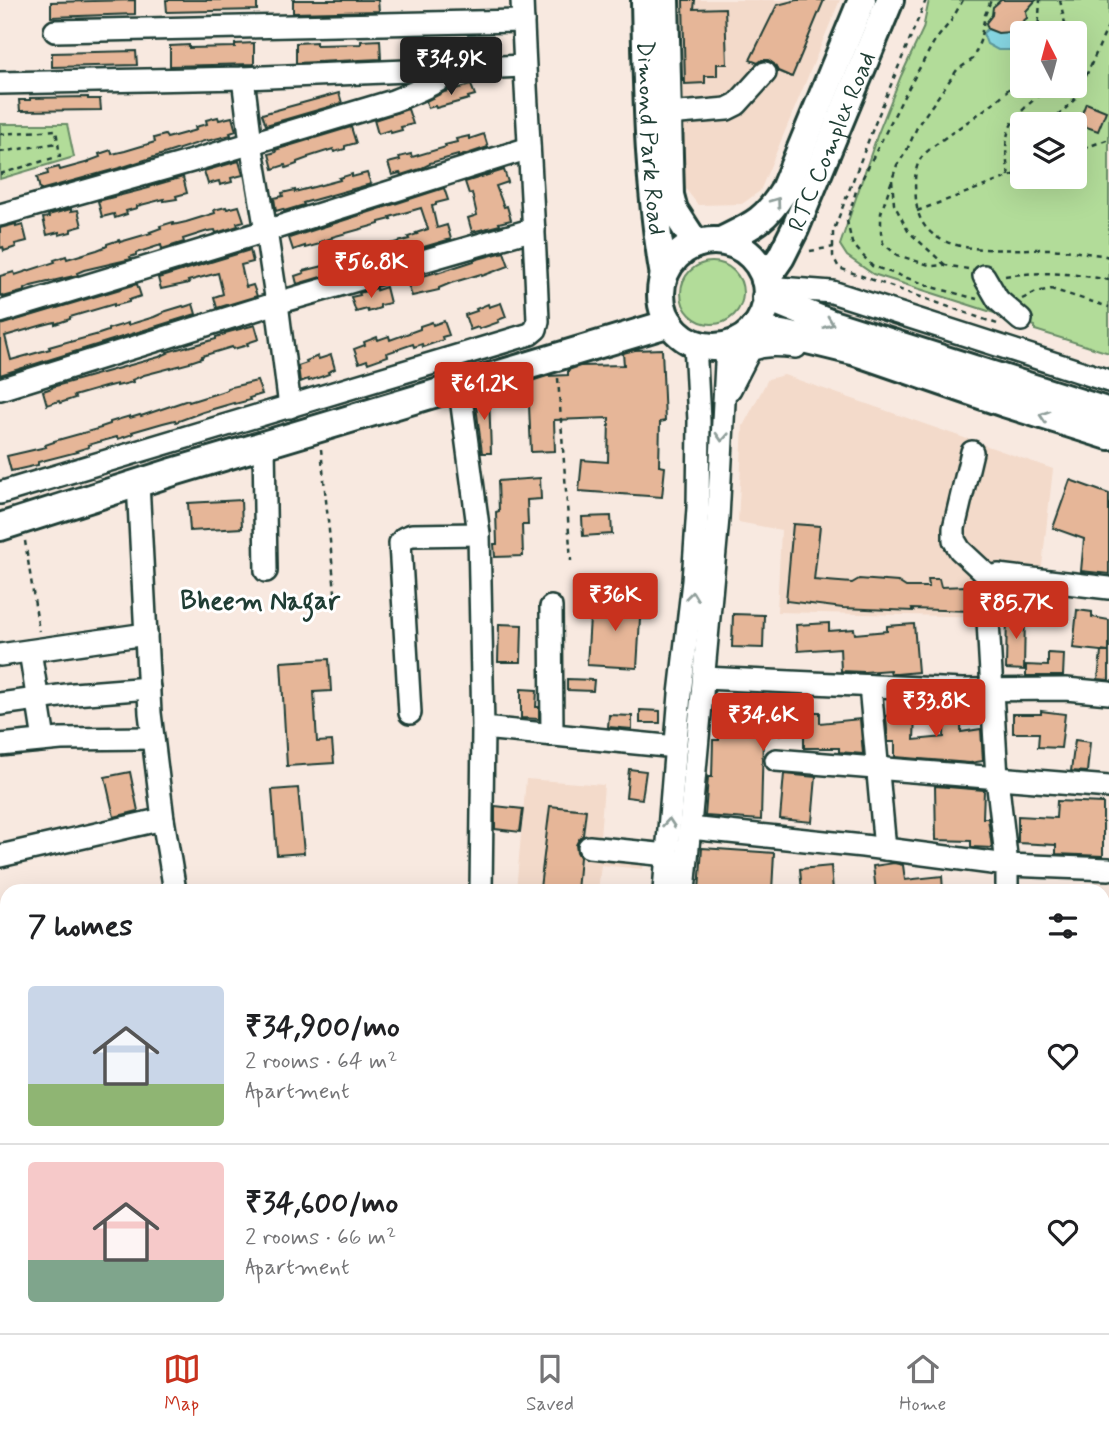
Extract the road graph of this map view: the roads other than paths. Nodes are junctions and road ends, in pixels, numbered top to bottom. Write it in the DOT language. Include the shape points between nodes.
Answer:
graph roads {
  1 [pos="523,0"];
  2 [pos="645,0"];
  3 [pos="665,0"];
  4 [pos="862,0"];
  5 [pos="890,0"];
  6 [pos="523,22"];
  7 [pos="55,31"];
  8 [pos="524,66"];
  9 [pos="456,70"];
  10 [pos="765,74"];
  11 [pos="243,78"];
  12 [pos="0,83"];
  13 [pos="668,114"];
  14 [pos="251,144"];
  15 [pos="529,148"];
  16 [pos="0,215"];
  17 [pos="534,229"];
  18 [pos="266,231"];
  19 [pos="709,242"];
  20 [pos="664,276"];
  21 [pos="984,276"];
  22 [pos="766,288"];
  23 [pos="277,303"];
  24 [pos="0,312"];
  25 [pos="666,315"];
  26 [pos="1011,323"];
  27 [pos="753,329"];
  28 [pos="695,343"];
  29 [pos="727,345"];
  30 [pos="853,351"];
  31 [pos="459,381"];
  32 [pos="1109,381"];
  33 [pos="0,388"];
  34 [pos="724,400"];
  35 [pos="290,407"];
  36 [pos="1109,412"];
  37 [pos="1109,436"];
  38 [pos="264,444"];
  39 [pos="972,452"];
  40 [pos="138,483"];
  41 [pos="0,493"];
  42 [pos="7,521"];
  43 [pos="479,534"];
  44 [pos="266,571"];
  45 [pos="989,577"];
  46 [pos="1109,589"];
  47 [pos="551,607"];
  48 [pos="146,634"];
  49 [pos="36,650"];
  50 [pos="0,655"];
  51 [pos="704,678"];
  52 [pos="870,686"];
  53 [pos="149,688"];
  54 [pos="991,688"];
  55 [pos="1109,693"];
  56 [pos="37,698"];
  57 [pos="0,704"];
  58 [pos="410,713"];
  59 [pos="483,728"];
  60 [pos="552,735"];
  61 [pos="152,737"];
  62 [pos="44,740"];
  63 [pos="0,745"];
  64 [pos="676,747"];
  65 [pos="776,760"];
  66 [pos="877,768"];
  67 [pos="997,778"];
  68 [pos="1109,787"];
  69 [pos="163,819"];
  70 [pos="690,828"];
  71 [pos="589,847"];
  72 [pos="885,849"];
  73 [pos="667,855"];
  74 [pos="0,856"];
  75 [pos="1007,865"];
  76 [pos="1109,869"];
  77 [pos="174,884"];
  78 [pos="481,884"];
  79 [pos="665,884"];
  80 [pos="685,884"];
  81 [pos="1007,884"];
  1 -- 6 [label="street"];
  2 -- 20 [label="main road, Dimond Park Road" via="651,173"];
  3 -- 13 [label="main road, Dimond Park Road"];
  19 -- 4 [label="main road, RTC Complex Road, one-way" via="757,223 773,208"];
  5 -- 22 [label="main road, RTC Complex Road" via="796,229"];
  6 -- 7 [label="street"];
  6 -- 8 [label="street"];
  8 -- 9 [label="street"];
  8 -- 15 [label="street"];
  9 -- 11 [label="street"];
  9 -- 14 [label="street" via="393,101"];
  10 -- 13 [label="street" via="727,109"];
  11 -- 12 [label="street"];
  11 -- 14 [label="street"];
  13 -- 19 [label="main road, Dimond Park Road" via="674,210"];
  14 -- 16 [label="street"];
  14 -- 18 [label="street"];
  15 -- 17 [label="street"];
  15 -- 18 [label="street"];
  17 -- 23 [label="street"];
  17 -- 35 [label="street" via="538,321 530,334"];
  18 -- 23 [label="street"];
  18 -- 24 [label="street"];
  19 -- 20 [label="main road" via="682,251"];
  19 -- 22 [label="main road" via="736,246 749,254"];
  20 -- 25 [label="main road" via="661,292"];
  21 -- 26 [label="street"];
  22 -- 27 [label="main road" via="762,316"];
  22 -- 32 [label="street" via="832,292"];
  22 -- 36 [label="main road, one-way" via="832,324"];
  23 -- 33 [label="street"];
  23 -- 35 [label="street"];
  25 -- 28 [label="main road" via="681,335"];
  25 -- 31 [label="main road" via="576,337"];
  25 -- 31 [label="main road" via="556,357"];
  27 -- 29 [label="main road"];
  27 -- 30 [label="main road"];
  28 -- 29 [label="main road"];
  64 -- 28 [label="street, one-way" via="698,508"];
  29 -- 34 [label="street"];
  30 -- 34 [label="street" via="773,345 750,350"];
  37 -- 30 [label="main road, one-way"];
  31 -- 38 [label="main road"];
  31 -- 42 [label="main road"];
  31 -- 43 [label="street"];
  34 -- 51 [label="street, one-way"];
  35 -- 41 [label="street"];
  38 -- 40 [label="main road"];
  38 -- 44 [label="street"];
  39 -- 45 [label="street" via="954,540"];
  40 -- 42 [label="main road"];
  40 -- 48 [label="street"];
  43 -- 58 [label="street" via="412,535 400,543"];
  43 -- 59 [label="street"];
  45 -- 46 [label="street"];
  45 -- 54 [label="street"];
  47 -- 60 [label="street"];
  48 -- 49 [label="street"];
  48 -- 53 [label="street"];
  49 -- 50 [label="street"];
  49 -- 56 [label="street"];
  51 -- 52 [label="street"];
  51 -- 70 [label="street"];
  52 -- 54 [label="street"];
  52 -- 66 [label="street"];
  53 -- 56 [label="street"];
  53 -- 61 [label="street"];
  54 -- 55 [label="street"];
  54 -- 67 [label="street"];
  56 -- 57 [label="street"];
  56 -- 62 [label="street"];
  59 -- 60 [label="street"];
  59 -- 78 [label="street"];
  60 -- 64 [label="street"];
  61 -- 62 [label="street"];
  61 -- 69 [label="street"];
  62 -- 63 [label="street"];
  73 -- 64 [label="street, one-way"];
  65 -- 66 [label="street"];
  66 -- 67 [label="street"];
  66 -- 72 [label="street"];
  67 -- 68 [label="street"];
  67 -- 75 [label="street"];
  69 -- 74 [label="street"];
  69 -- 77 [label="street"];
  70 -- 72 [label="street"];
  70 -- 80 [label="street"];
  71 -- 73 [label="street"];
  72 -- 75 [label="street"];
  73 -- 79 [label="street"];
  75 -- 76 [label="street"];
  75 -- 81 [label="street"];
}
